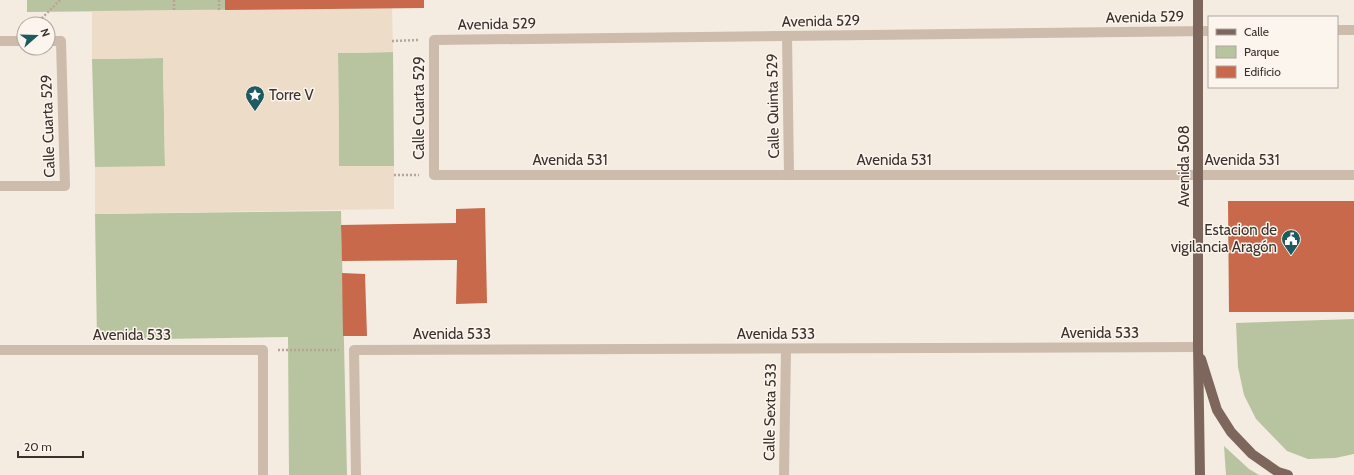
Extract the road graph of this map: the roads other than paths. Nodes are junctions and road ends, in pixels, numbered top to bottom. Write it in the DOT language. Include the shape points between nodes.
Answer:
graph roads {
  1 [pos="1198,0"];
  2 [pos="1338,30"];
  3 [pos="1354,30"];
  4 [pos="1198,31"];
  5 [pos="1208,31"];
  6 [pos="787,36"];
  7 [pos="434,40"];
  8 [pos="0,41"];
  9 [pos="16,41"];
  10 [pos="56,41"];
  11 [pos="434,175"];
  12 [pos="789,175"];
  13 [pos="1199,175"];
  14 [pos="1354,175"];
  15 [pos="0,186"];
  16 [pos="1198,347"];
  17 [pos="786,349"];
  18 [pos="0,350"];
  19 [pos="263,475"];
  20 [pos="356,475"];
  21 [pos="784,475"];
  22 [pos="1200,475"];
  23 [pos="1288,475"];
  1 -- 4 [label="main road, Avenida 508"];
  2 -- 3 [label="street"];
  4 -- 5 [label="street, Avenida 529"];
  4 -- 6 [label="street, Avenida 529"];
  4 -- 13 [label="main road, Avenida 508"];
  6 -- 7 [label="street, Avenida 529"];
  6 -- 12 [label="street, Calle Quinta 529"];
  7 -- 11 [label="street, Calle Cuarta 529"];
  8 -- 9 [label="street"];
  10 -- 15 [label="street, Calle Cuarta 529" via="61,41 65,186"];
  11 -- 12 [label="street, Avenida 531"];
  12 -- 13 [label="street, Avenida 531"];
  13 -- 14 [label="street, Avenida 531"];
  13 -- 16 [label="main road, Avenida 508"];
  16 -- 17 [label="street, Avenida 533"];
  16 -- 22 [label="main road, Avenida 508"];
  16 -- 23 [label="main road" via="1217,410 1231,432 1252,454 1278,472"];
  17 -- 20 [label="street, Avenida 533" via="354,350"];
  17 -- 21 [label="street, Calle Sexta 533"];
  18 -- 19 [label="street, Avenida 533" via="263,350"];
}
